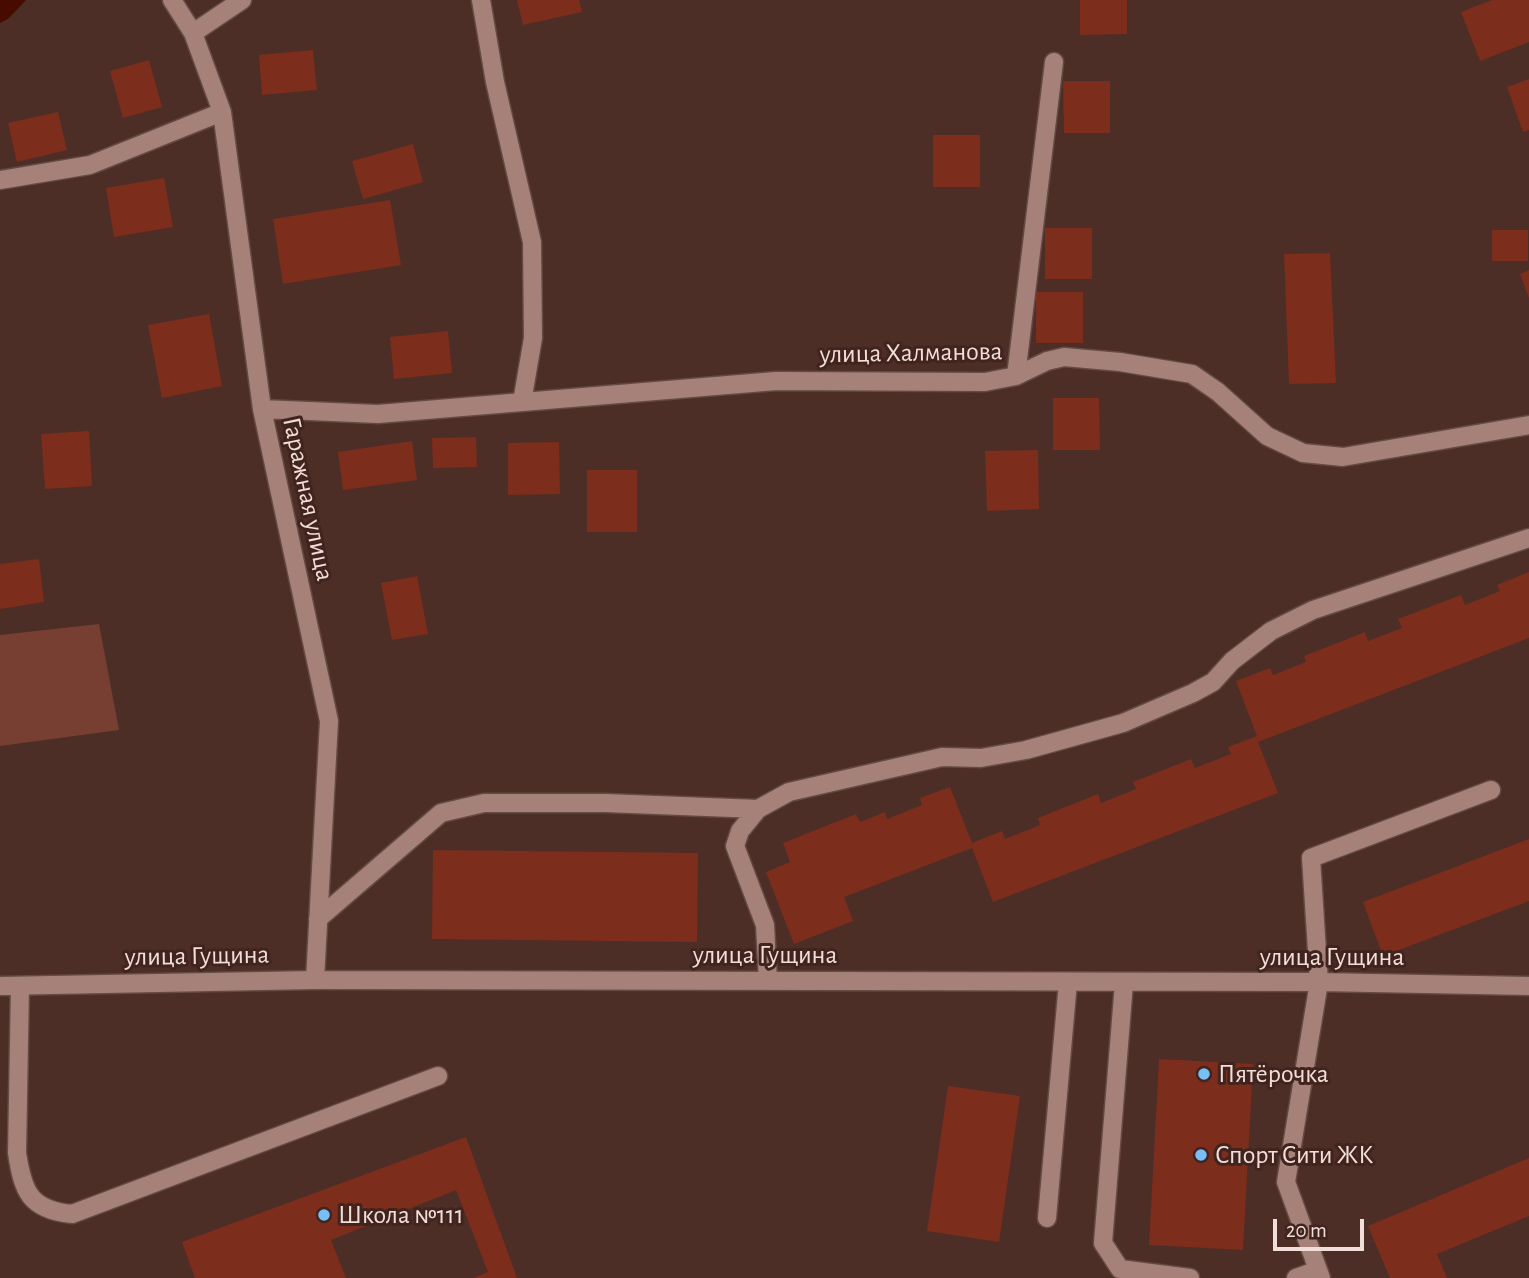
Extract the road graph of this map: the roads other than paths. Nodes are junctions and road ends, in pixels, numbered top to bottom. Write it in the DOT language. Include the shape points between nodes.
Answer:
graph roads {
  1 [pos="172,0"];
  2 [pos="242,0"];
  3 [pos="481,0"];
  4 [pos="193,33"];
  5 [pos="1054,62"];
  6 [pos="222,112"];
  7 [pos="0,180"];
  8 [pos="1016,376"];
  9 [pos="522,402"];
  10 [pos="262,409"];
  11 [pos="1529,425"];
  12 [pos="1529,538"];
  13 [pos="1491,790"];
  14 [pos="758,809"];
  15 [pos="318,919"];
  16 [pos="315,980"];
  17 [pos="768,981"];
  18 [pos="1068,982"];
  19 [pos="1319,982"];
  20 [pos="1124,983"];
  21 [pos="0,986"];
  22 [pos="20,986"];
  23 [pos="1529,986"];
  24 [pos="438,1076"];
  25 [pos="1047,1219"];
  26 [pos="1319,1274"];
  27 [pos="1190,1278"];
  28 [pos="1296,1278"];
  1 -- 4 [label="street, Гаражная улица"];
  2 -- 4 [label="street"];
  3 -- 9 [label="street" via="495,82 533,242 533,338"];
  4 -- 6 [label="street, Гаражная улица"];
  5 -- 8 [label="street"];
  6 -- 7 [label="street" via="90,165"];
  6 -- 10 [label="street, Гаражная улица"];
  8 -- 9 [label="street, улица Халманова" via="985,382 776,381"];
  8 -- 11 [label="street, улица Халманова" via="1063,357 1192,374 1268,436 1303,453 1343,457"];
  9 -- 10 [label="street, улица Халманова" via="378,414"];
  10 -- 15 [label="street, Гаражная улица" via="329,721"];
  12 -- 14 [label="street" via="1313,610 1271,631 1213,682 1123,723 1026,750 981,758 942,757 789,792"];
  13 -- 19 [label="street" via="1311,858"];
  14 -- 15 [label="street" via="484,803 441,813"];
  14 -- 17 [label="street" via="740,831 735,846 765,925"];
  15 -- 16 [label="street, Гаражная улица"];
  16 -- 17 [label="street, улица Гущина"];
  16 -- 22 [label="street, улица Гущина"];
  17 -- 18 [label="street, улица Гущина"];
  18 -- 20 [label="street, улица Гущина"];
  18 -- 25 [label="street"];
  19 -- 20 [label="street, улица Гущина"];
  19 -- 23 [label="street, улица Гущина"];
  19 -- 26 [label="street" via="1286,1182"];
  20 -- 27 [label="street" via="1103,1244 1120,1269"];
  21 -- 22 [label="street, улица Гущина"];
  22 -- 24 [label="street" via="20,1175 27,1194 52,1212 72,1214"];
  26 -- 28 [label="street"];
}
